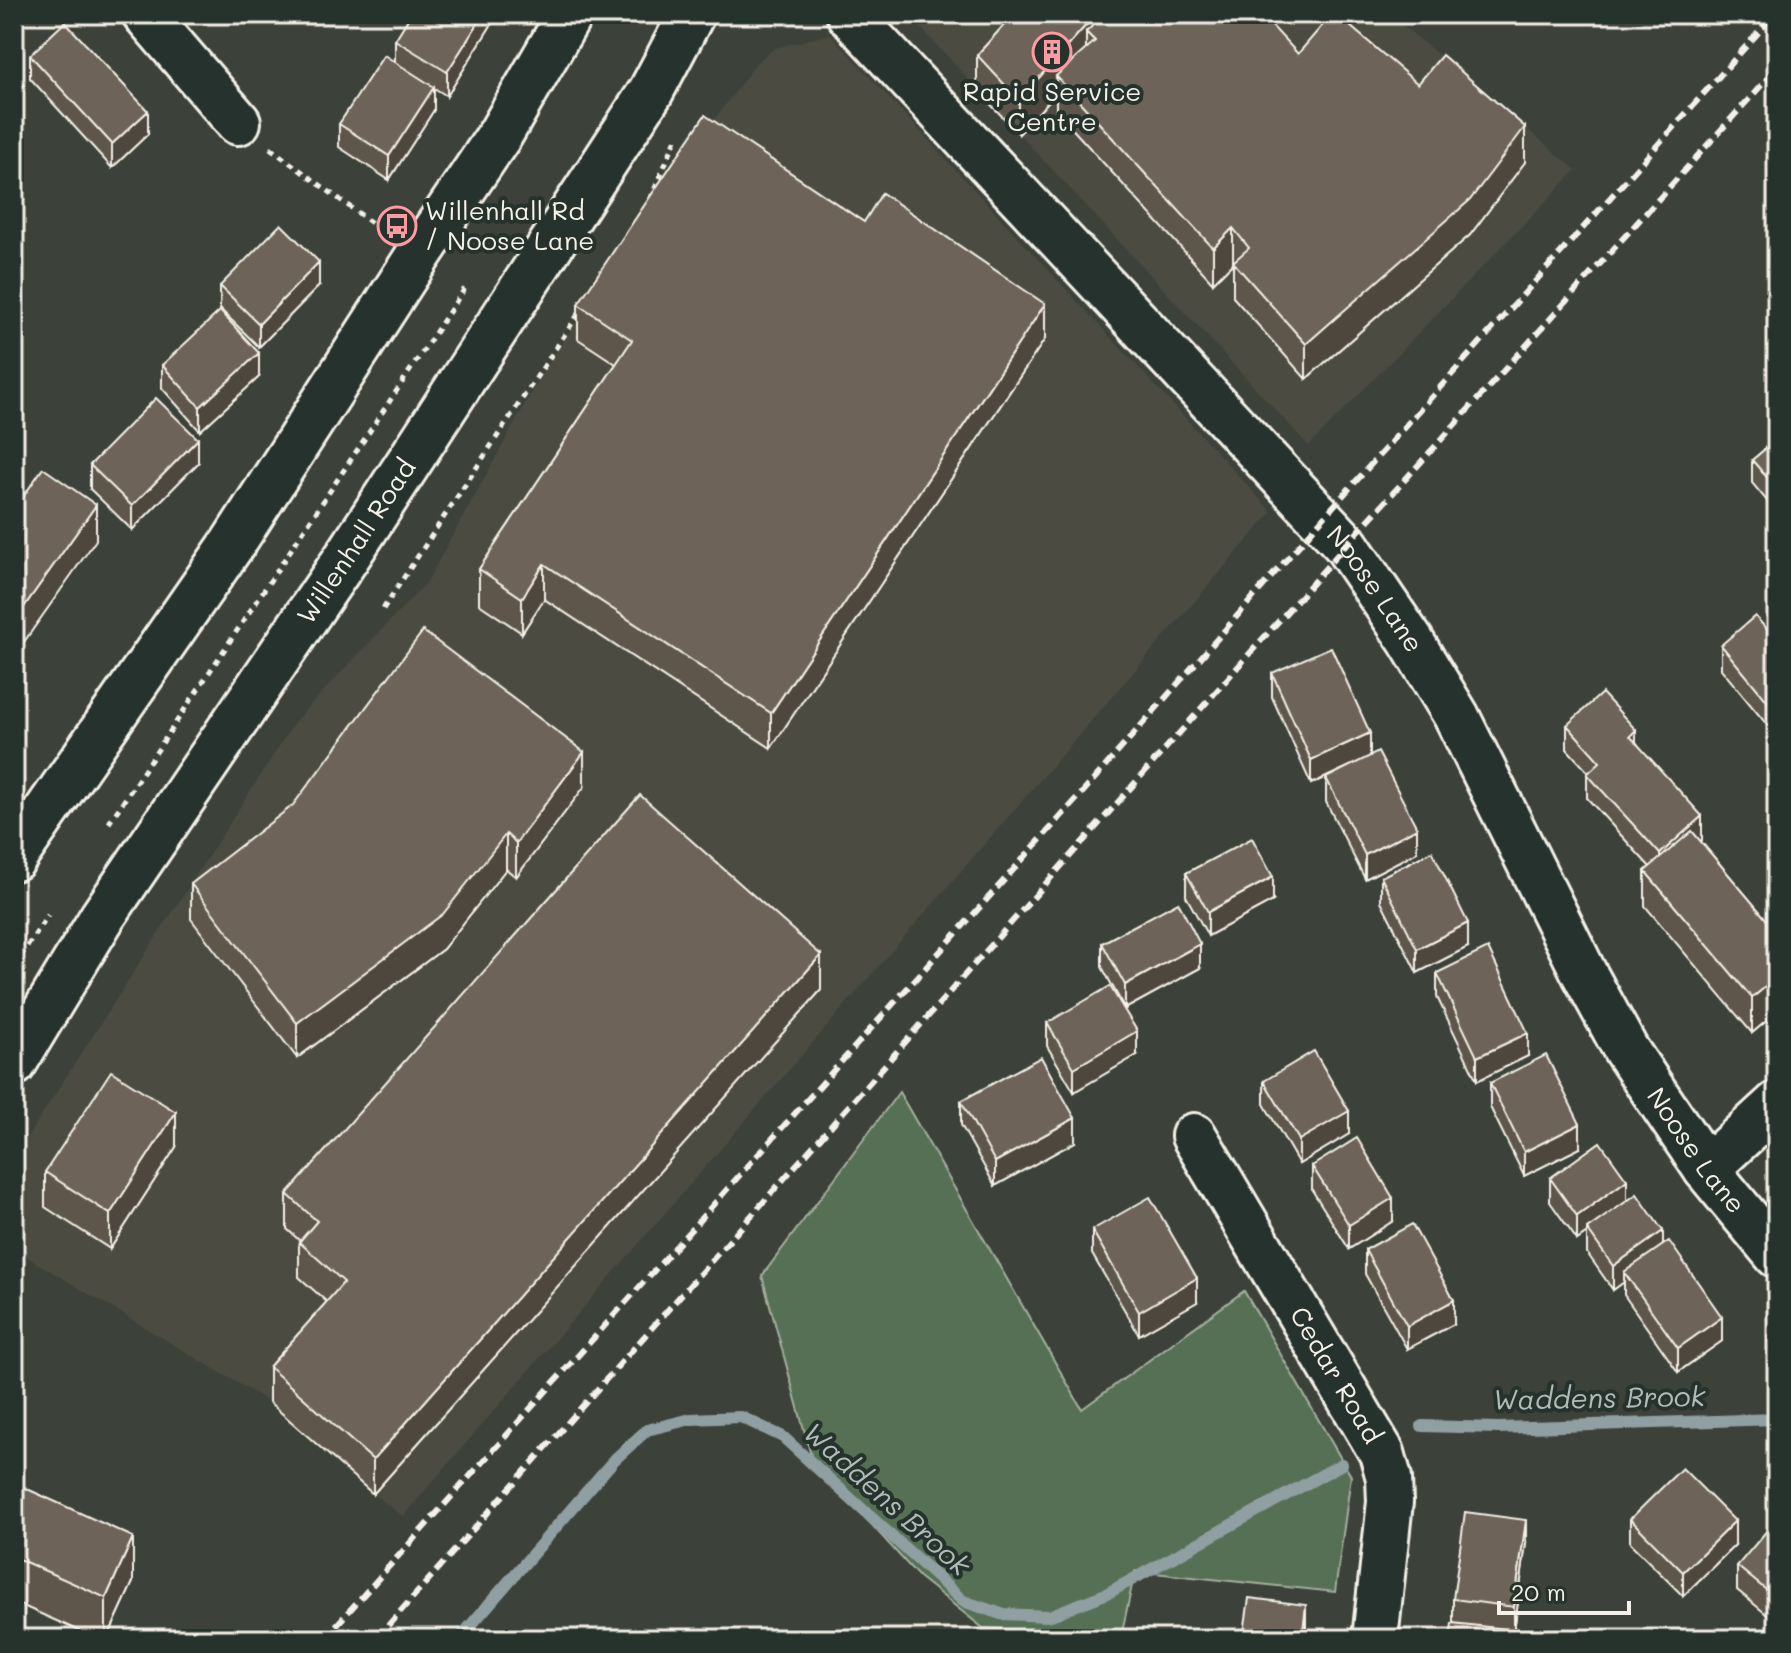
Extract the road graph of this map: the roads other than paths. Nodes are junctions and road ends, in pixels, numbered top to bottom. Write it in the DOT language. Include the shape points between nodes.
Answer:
graph roads {
  1 [pos="145,14"];
  2 [pos="570,14"];
  3 [pos="692,14"];
  4 [pos="860,18"];
  5 [pos="238,122"];
  6 [pos="15,857"];
  7 [pos="14,1063"];
  8 [pos="1777,1104"];
  9 [pos="1194,1136"];
  10 [pos="1706,1169"];
  11 [pos="1777,1255"];
  12 [pos="1375,1639"];
  1 -- 5 [label="main road"];
  2 -- 6 [label="main road" via="501,133 233,543"];
  3 -- 7 [label="main road, Willenhall Road" via="625,132 347,557 103,916"];
  4 -- 10 [label="main road, Noose Lane" via="1346,545 1457,717 1626,1050"];
  8 -- 10 [label="main road"];
  9 -- 12 [label="main road, Cedar Road" via="1382,1453 1390,1502"];
  10 -- 11 [label="main road, Noose Lane"];
}
